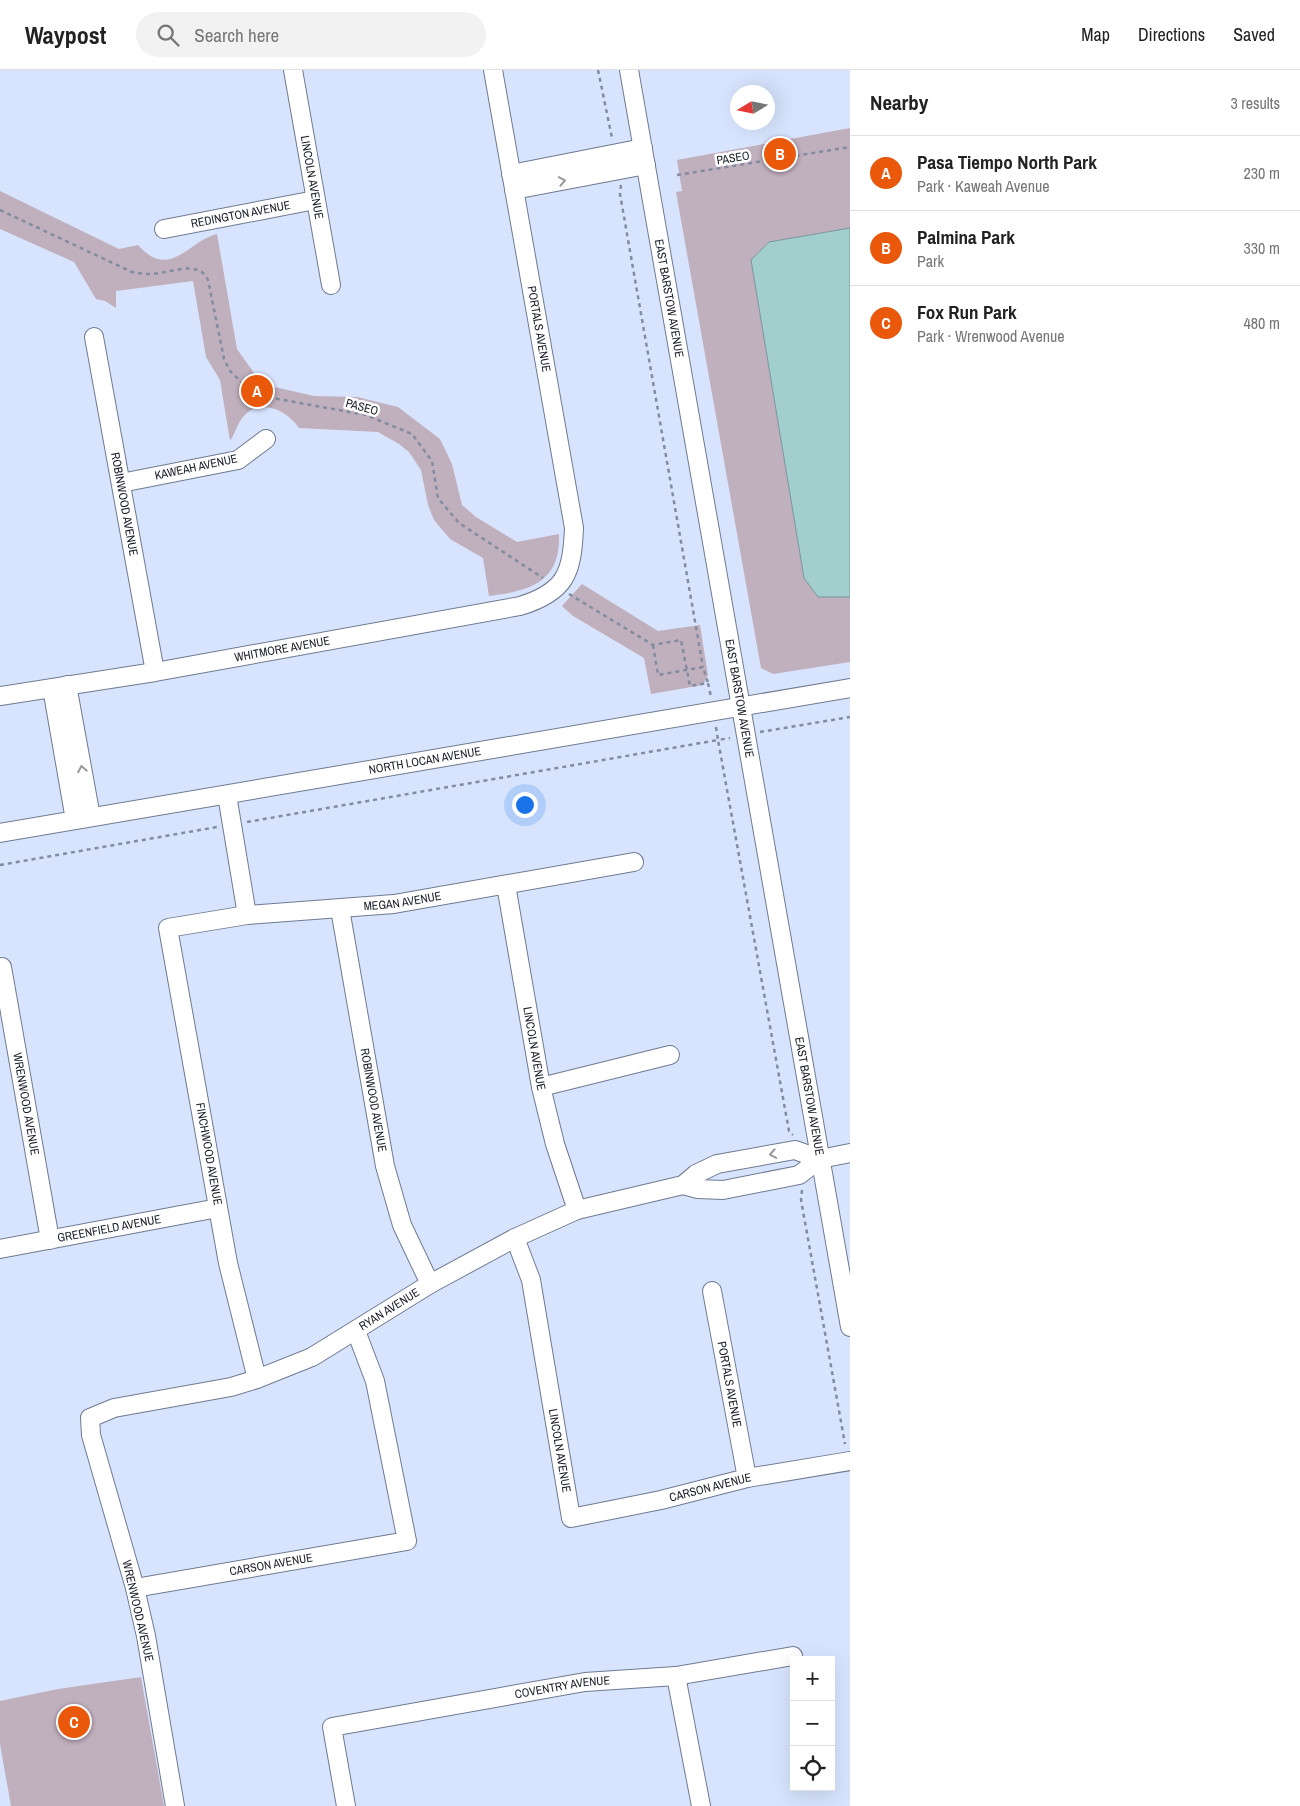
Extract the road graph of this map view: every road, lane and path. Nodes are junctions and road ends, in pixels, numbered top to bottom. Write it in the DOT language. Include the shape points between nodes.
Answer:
graph roads {
  1 [pos="292,70"];
  2 [pos="493,70"];
  3 [pos="598,70"];
  4 [pos="629,70"];
  5 [pos="613,141"];
  6 [pos="850,147"];
  7 [pos="645,156"];
  8 [pos="677,176"];
  9 [pos="512,182"];
  10 [pos="621,183"];
  11 [pos="316,200"];
  12 [pos="0,210"];
  13 [pos="164,229"];
  14 [pos="331,285"];
  15 [pos="94,336"];
  16 [pos="266,440"];
  17 [pos="121,483"];
  18 [pos="558,586"];
  19 [pos="653,646"];
  20 [pos="703,667"];
  21 [pos="687,670"];
  22 [pos="155,672"];
  23 [pos="708,683"];
  24 [pos="690,686"];
  25 [pos="59,687"];
  26 [pos="850,688"];
  27 [pos="0,696"];
  28 [pos="742,706"];
  29 [pos="227,795"];
  30 [pos="83,819"];
  31 [pos="246,822"];
  32 [pos="212,828"];
  33 [pos="0,833"];
  34 [pos="634,862"];
  35 [pos="0,865"];
  36 [pos="506,885"];
  37 [pos="340,909"];
  38 [pos="246,914"];
  39 [pos="168,928"];
  40 [pos="2,967"];
  41 [pos="670,1054"];
  42 [pos="542,1087"];
  43 [pos="795,1150"];
  44 [pos="850,1153"];
  45 [pos="820,1158"];
  46 [pos="799,1175"];
  47 [pos="683,1185"];
  48 [pos="218,1208"];
  49 [pos="577,1210"];
  50 [pos="515,1238"];
  51 [pos="50,1240"];
  52 [pos="0,1249"];
  53 [pos="430,1284"];
  54 [pos="712,1291"];
  55 [pos="850,1327"];
  56 [pos="356,1331"];
  57 [pos="257,1379"];
  58 [pos="90,1418"];
  59 [pos="848,1453"];
  60 [pos="747,1478"];
  61 [pos="571,1518"];
  62 [pos="135,1588"];
  63 [pos="790,1657"];
  64 [pos="676,1676"];
  65 [pos="175,1806"];
  66 [pos="346,1806"];
  67 [pos="701,1806"];
  1 -- 11 [label="street, LINCOLN AVENUE"];
  2 -- 9 [label="street, PORTALS AVENUE"];
  3 -- 5 [label="path"];
  4 -- 7 [label="street, EAST BARSTOW AVENUE"];
  6 -- 8 [label="path, PASEO"];
  7 -- 9 [label="street"];
  7 -- 28 [label="street, EAST BARSTOW AVENUE"];
  9 -- 18 [label="street, PORTALS AVENUE" via="574,528 572,559"];
  10 -- 20 [label="path" via="620,194"];
  11 -- 13 [label="street, REDINGTON AVENUE"];
  11 -- 14 [label="street, LINCOLN AVENUE"];
  12 -- 18 [label="path, PASEO" via="132,272 153,274 199,269 208,280 224,359 244,387 278,400 366,415 412,434 432,462 438,498 459,523"];
  15 -- 17 [label="street, ROBINWOOD AVENUE"];
  16 -- 17 [label="street, KAWEAH AVENUE" via="238,460"];
  17 -- 22 [label="street, ROBINWOOD AVENUE"];
  18 -- 19 [label="path, PASEO"];
  18 -- 22 [label="street, WHITMORE AVENUE" via="543,599 520,606"];
  19 -- 21 [label="path" via="658,674"];
  19 -- 21 [label="path" via="681,640"];
  20 -- 21 [label="path"];
  20 -- 23 [label="path"];
  21 -- 24 [label="path"];
  22 -- 25 [label="street, WHITMORE AVENUE"];
  25 -- 27 [label="street, WHITMORE AVENUE"];
  25 -- 30 [label="street"];
  26 -- 28 [label="street, NORTH LOCAN AVENUE"];
  28 -- 29 [label="street, NORTH LOCAN AVENUE"];
  28 -- 45 [label="street, EAST BARSTOW AVENUE"];
  29 -- 30 [label="street, NORTH LOCAN AVENUE"];
  29 -- 38 [label="street"];
  30 -- 33 [label="street, NORTH LOCAN AVENUE"];
  31 -- 43 [label="path" via="718,740"];
  32 -- 35 [label="path"];
  34 -- 36 [label="street, MEGAN AVENUE"];
  36 -- 37 [label="street, MEGAN AVENUE" via="394,904"];
  36 -- 42 [label="street, LINCOLN AVENUE"];
  37 -- 38 [label="street, MEGAN AVENUE"];
  37 -- 53 [label="street, ROBINWOOD AVENUE" via="385,1166 402,1225"];
  38 -- 39 [label="street, MEGAN AVENUE"];
  39 -- 48 [label="street, FINCHWOOD AVENUE"];
  40 -- 51 [label="street, WRENWOOD AVENUE"];
  41 -- 42 [label="street"];
  42 -- 49 [label="street, LINCOLN AVENUE" via="555,1144"];
  43 -- 45 [label="street, RYAN AVENUE"];
  43 -- 47 [label="street, RYAN AVENUE, one-way" via="717,1164 696,1174"];
  44 -- 45 [label="street"];
  45 -- 46 [label="street, RYAN AVENUE"];
  45 -- 55 [label="street, EAST BARSTOW AVENUE"];
  46 -- 47 [label="street, RYAN AVENUE" via="723,1190"];
  46 -- 59 [label="path"];
  47 -- 49 [label="street, RYAN AVENUE"];
  48 -- 51 [label="street, GREENFIELD AVENUE"];
  48 -- 57 [label="street, FINCHWOOD AVENUE" via="236,1302"];
  49 -- 50 [label="street, RYAN AVENUE"];
  50 -- 53 [label="street, RYAN AVENUE"];
  50 -- 61 [label="street, LINCOLN AVENUE" via="531,1280"];
  51 -- 52 [label="street, GREENFIELD AVENUE"];
  53 -- 56 [label="street, RYAN AVENUE"];
  54 -- 60 [label="street, PORTALS AVENUE"];
  56 -- 57 [label="street, RYAN AVENUE" via="312,1357"];
  56 -- 62 [label="street, CARSON AVENUE" via="375,1381 406,1541"];
  57 -- 58 [label="street, RYAN AVENUE" via="231,1387 114,1408"];
  58 -- 62 [label="street, WRENWOOD AVENUE" via="91,1435"];
  59 -- 60 [label="street, CARSON AVENUE"];
  60 -- 61 [label="street, CARSON AVENUE"];
  62 -- 65 [label="street, WRENWOOD AVENUE"];
  63 -- 64 [label="street, COVENTRY AVENUE"];
  64 -- 66 [label="street, COVENTRY AVENUE" via="585,1682 332,1727"];
  64 -- 67 [label="street"];
}
